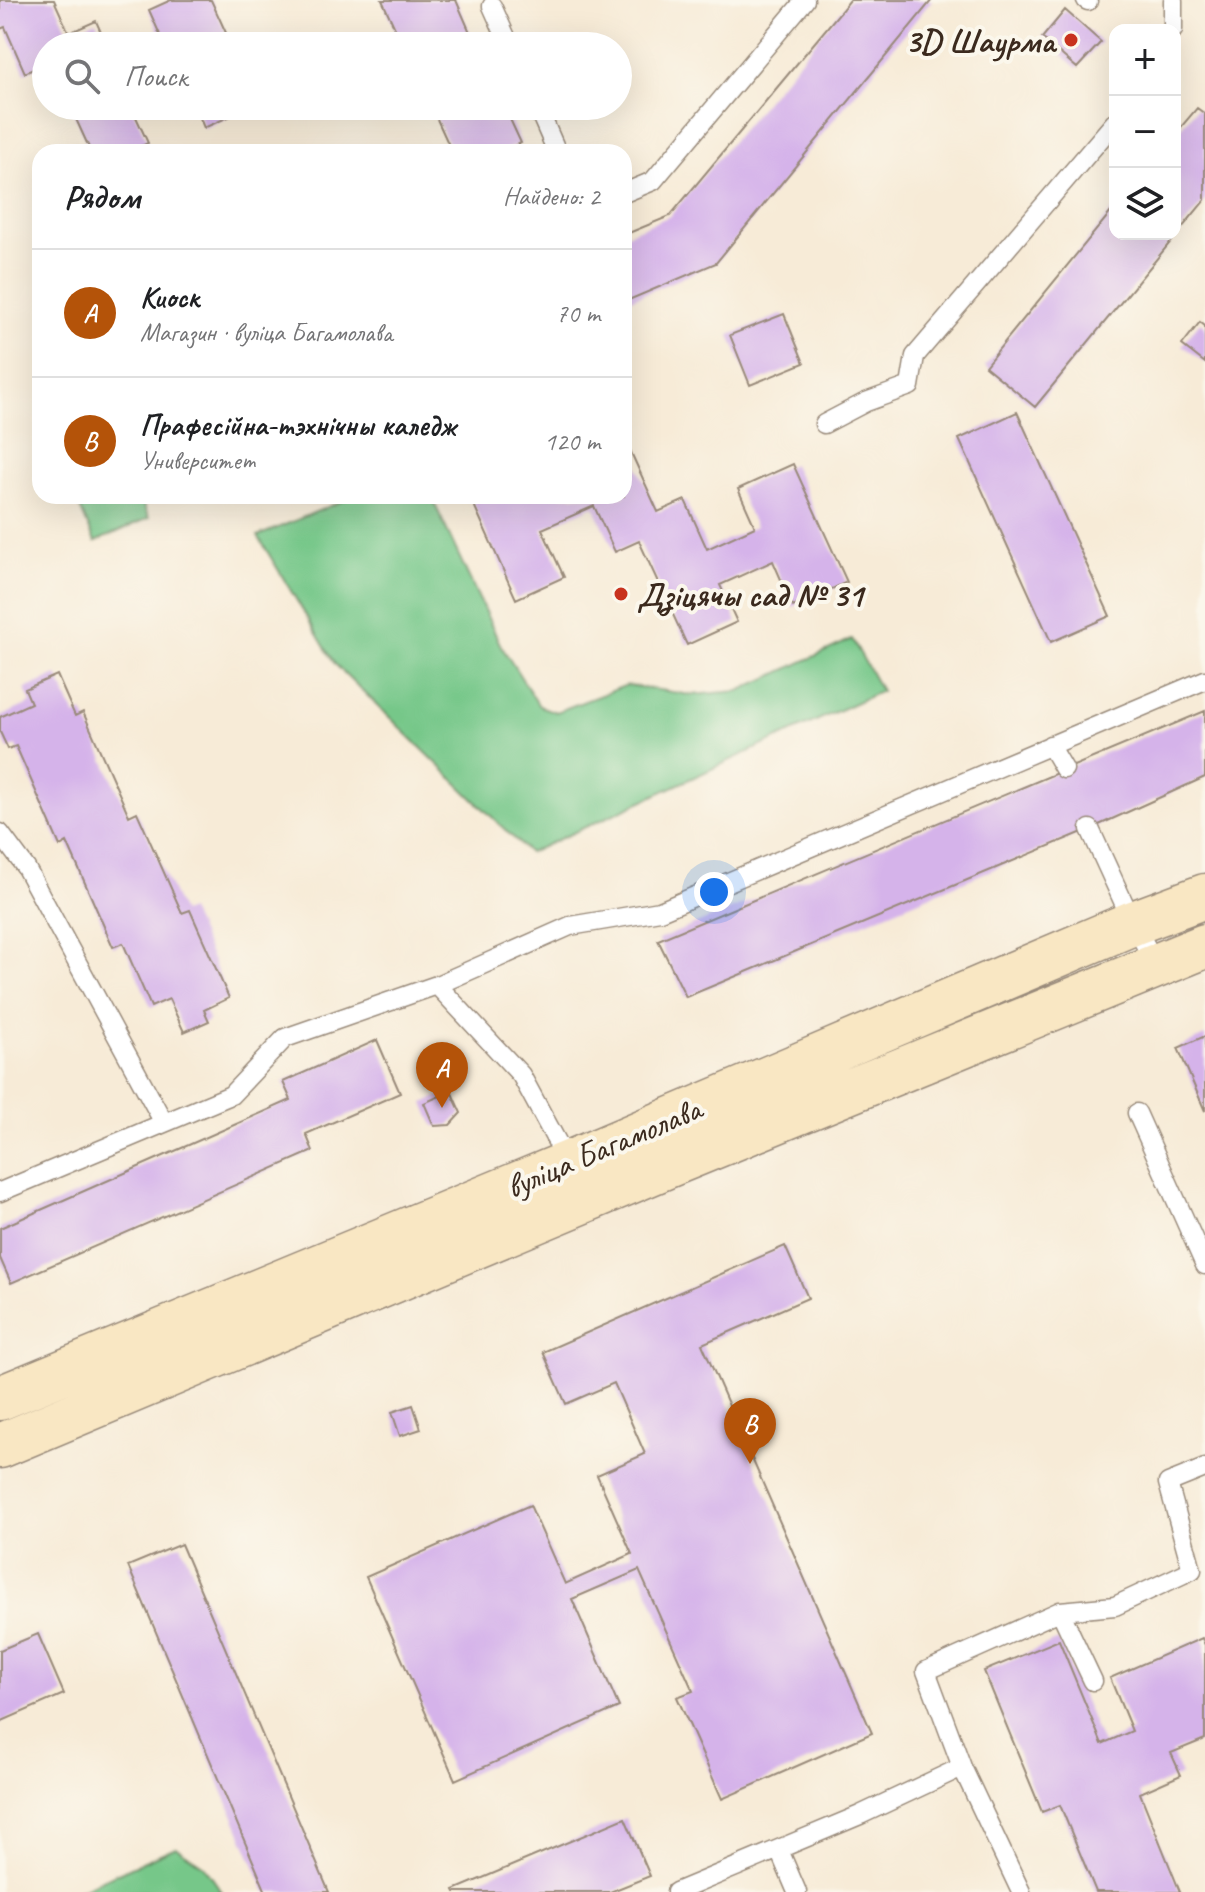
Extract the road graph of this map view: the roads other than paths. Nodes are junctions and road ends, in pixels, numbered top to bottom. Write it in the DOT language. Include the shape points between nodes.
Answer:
graph roads {
  1 [pos="805,0"];
  2 [pos="1173,0"];
  3 [pos="492,6"];
  4 [pos="1173,24"];
  5 [pos="504,32"];
  6 [pos="543,120"];
  7 [pos="1109,129"];
  8 [pos="554,144"];
  9 [pos="632,190"];
  10 [pos="824,424"];
  11 [pos="1205,680"];
  12 [pos="1050,745"];
  13 [pos="1064,769"];
  14 [pos="1090,829"];
  15 [pos="0,833"];
  16 [pos="1205,896"];
  17 [pos="1133,923"];
  18 [pos="1205,946"];
  19 [pos="1157,967"];
  20 [pos="437,985"];
  21 [pos="1137,1113"];
  22 [pos="164,1123"];
  23 [pos="576,1182"];
  24 [pos="0,1192"];
  25 [pos="1205,1265"];
  26 [pos="0,1398"];
  27 [pos="0,1446"];
  28 [pos="1205,1468"];
  29 [pos="1060,1611"];
  30 [pos="1093,1681"];
  31 [pos="962,1767"];
  32 [pos="779,1850"];
  33 [pos="676,1892"];
  34 [pos="797,1892"];
  35 [pos="1021,1892"];
  1 -- 9 [label="lane" via="653,181"];
  2 -- 4 [label="lane"];
  3 -- 5 [label="lane"];
  6 -- 8 [label="lane"];
  7 -- 10 [label="lane" via="915,356 910,386"];
  11 -- 12 [label="lane"];
  12 -- 13 [label="lane"];
  12 -- 20 [label="lane" via="660,911 570,926"];
  14 -- 17 [label="lane"];
  15 -- 22 [label="lane" via="26,868"];
  16 -- 17 [label="main road, вуліца Багамолава"];
  17 -- 19 [label="lane"];
  17 -- 23 [label="main road, вуліца Багамолава"];
  18 -- 19 [label="main road, вуліца Багамолава"];
  19 -- 23 [label="main road, вуліца Багамолава" via="679,1161"];
  20 -- 22 [label="lane" via="285,1038 231,1095"];
  20 -- 23 [label="lane" via="521,1075"];
  21 -- 25 [label="lane"];
  22 -- 24 [label="lane"];
  23 -- 26 [label="main road, вуліца Багамолава"];
  23 -- 27 [label="main road, вуліца Багамолава"];
  28 -- 29 [label="lane" via="1168,1483 1192,1570 1115,1606"];
  29 -- 30 [label="lane"];
  29 -- 31 [label="lane" via="926,1671"];
  31 -- 32 [label="lane"];
  31 -- 35 [label="lane"];
  32 -- 33 [label="lane"];
  32 -- 34 [label="lane"];
}
